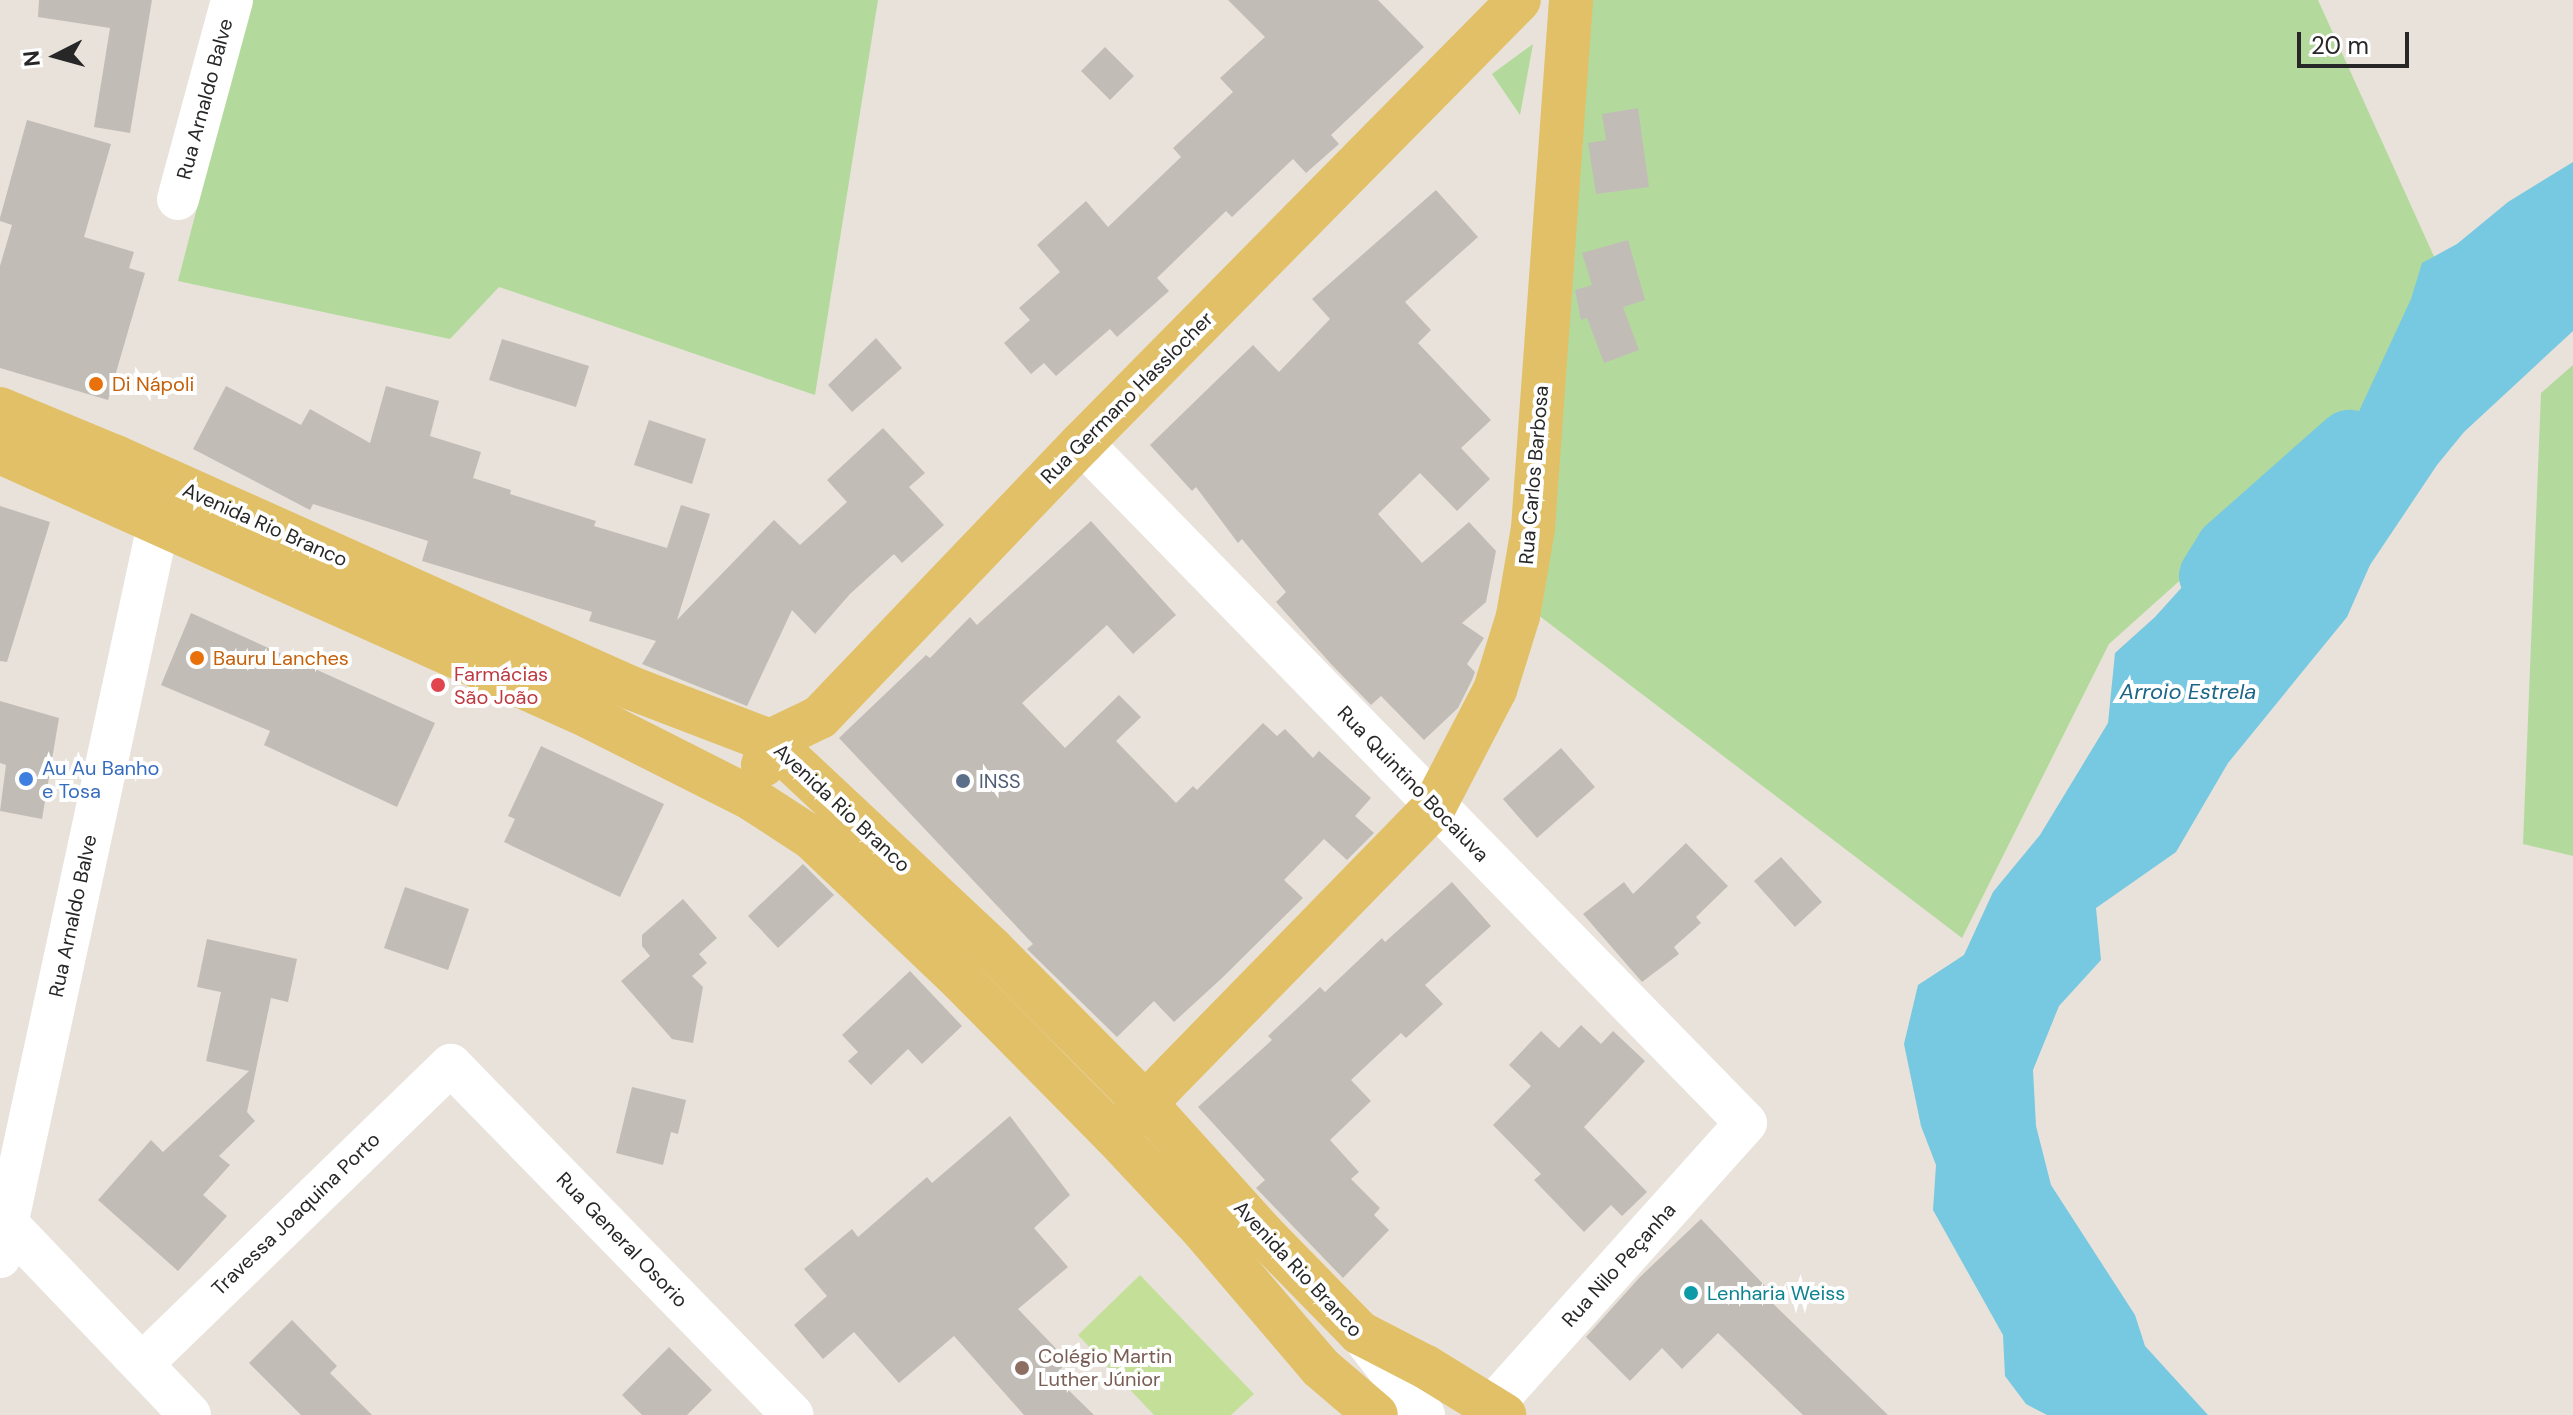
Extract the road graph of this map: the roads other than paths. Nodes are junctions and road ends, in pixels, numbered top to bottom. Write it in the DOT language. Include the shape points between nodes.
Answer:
graph roads {
  1 [pos="232,0"];
  2 [pos="1571,0"];
  3 [pos="1516,5"];
  4 [pos="1567,76"];
  5 [pos="178,199"];
  6 [pos="0,409"];
  7 [pos="1082,443"];
  8 [pos="0,452"];
  9 [pos="163,502"];
  10 [pos="770,741"];
  11 [pos="752,799"];
  12 [pos="1434,807"];
  13 [pos="451,1065"];
  14 [pos="1146,1104"];
  15 [pos="1746,1123"];
  16 [pos="1114,1135"];
  17 [pos="2,1232"];
  18 [pos="1360,1333"];
  19 [pos="142,1364"];
  20 [pos="1321,1368"];
  21 [pos="1497,1411"];
  22 [pos="190,1415"];
  23 [pos="793,1415"];
  24 [pos="1360,1415"];
  25 [pos="1376,1415"];
  26 [pos="1424,1415"];
  1 -- 5 [label="street, Rua Arnaldo Balve"];
  2 -- 4 [label="main road, Rua Carlos Barbosa"];
  3 -- 4 [label="main road" via="1551,39"];
  3 -- 7 [label="main road, Rua Germano Hasslocher"];
  4 -- 12 [label="main road, Rua Carlos Barbosa" via="1533,528 1518,616 1495,690"];
  6 -- 9 [label="main road, Avenida Rio Branco"];
  7 -- 10 [label="main road, Rua Germano Hasslocher" via="820,717"];
  7 -- 12 [label="street, Rua Quintino Bocaiuva"];
  8 -- 9 [label="main road, Avenida Rio Branco"];
  9 -- 10 [label="main road, Avenida Rio Branco"];
  9 -- 11 [label="main road, Avenida Rio Branco" via="394,632 588,716"];
  9 -- 17 [label="street, Rua Arnaldo Balve"];
  10 -- 11 [label="main road"];
  10 -- 14 [label="main road, Avenida Rio Branco" via="992,949"];
  11 -- 16 [label="main road, Avenida Rio Branco" via="812,838"];
  12 -- 14 [label="main road, Rua Carlos Barbosa"];
  12 -- 15 [label="street, Rua Quintino Bocaiuva"];
  13 -- 19 [label="street, Travessa Joaquina Porto"];
  13 -- 23 [label="street, Rua General Osorio"];
  14 -- 16 [label="main road, Rua Carlos Barbosa"];
  14 -- 18 [label="main road, Avenida Rio Branco"];
  15 -- 21 [label="street, Rua Nilo Peçanha"];
  16 -- 20 [label="main road, Avenida Rio Branco"];
  17 -- 19 [label="street"];
  18 -- 21 [label="main road"];
  18 -- 26 [label="street, Avenida Rio Branco"];
  19 -- 22 [label="street"];
  20 -- 24 [label="street, Avenida Rio Branco"];
  20 -- 25 [label="main road"];
}
